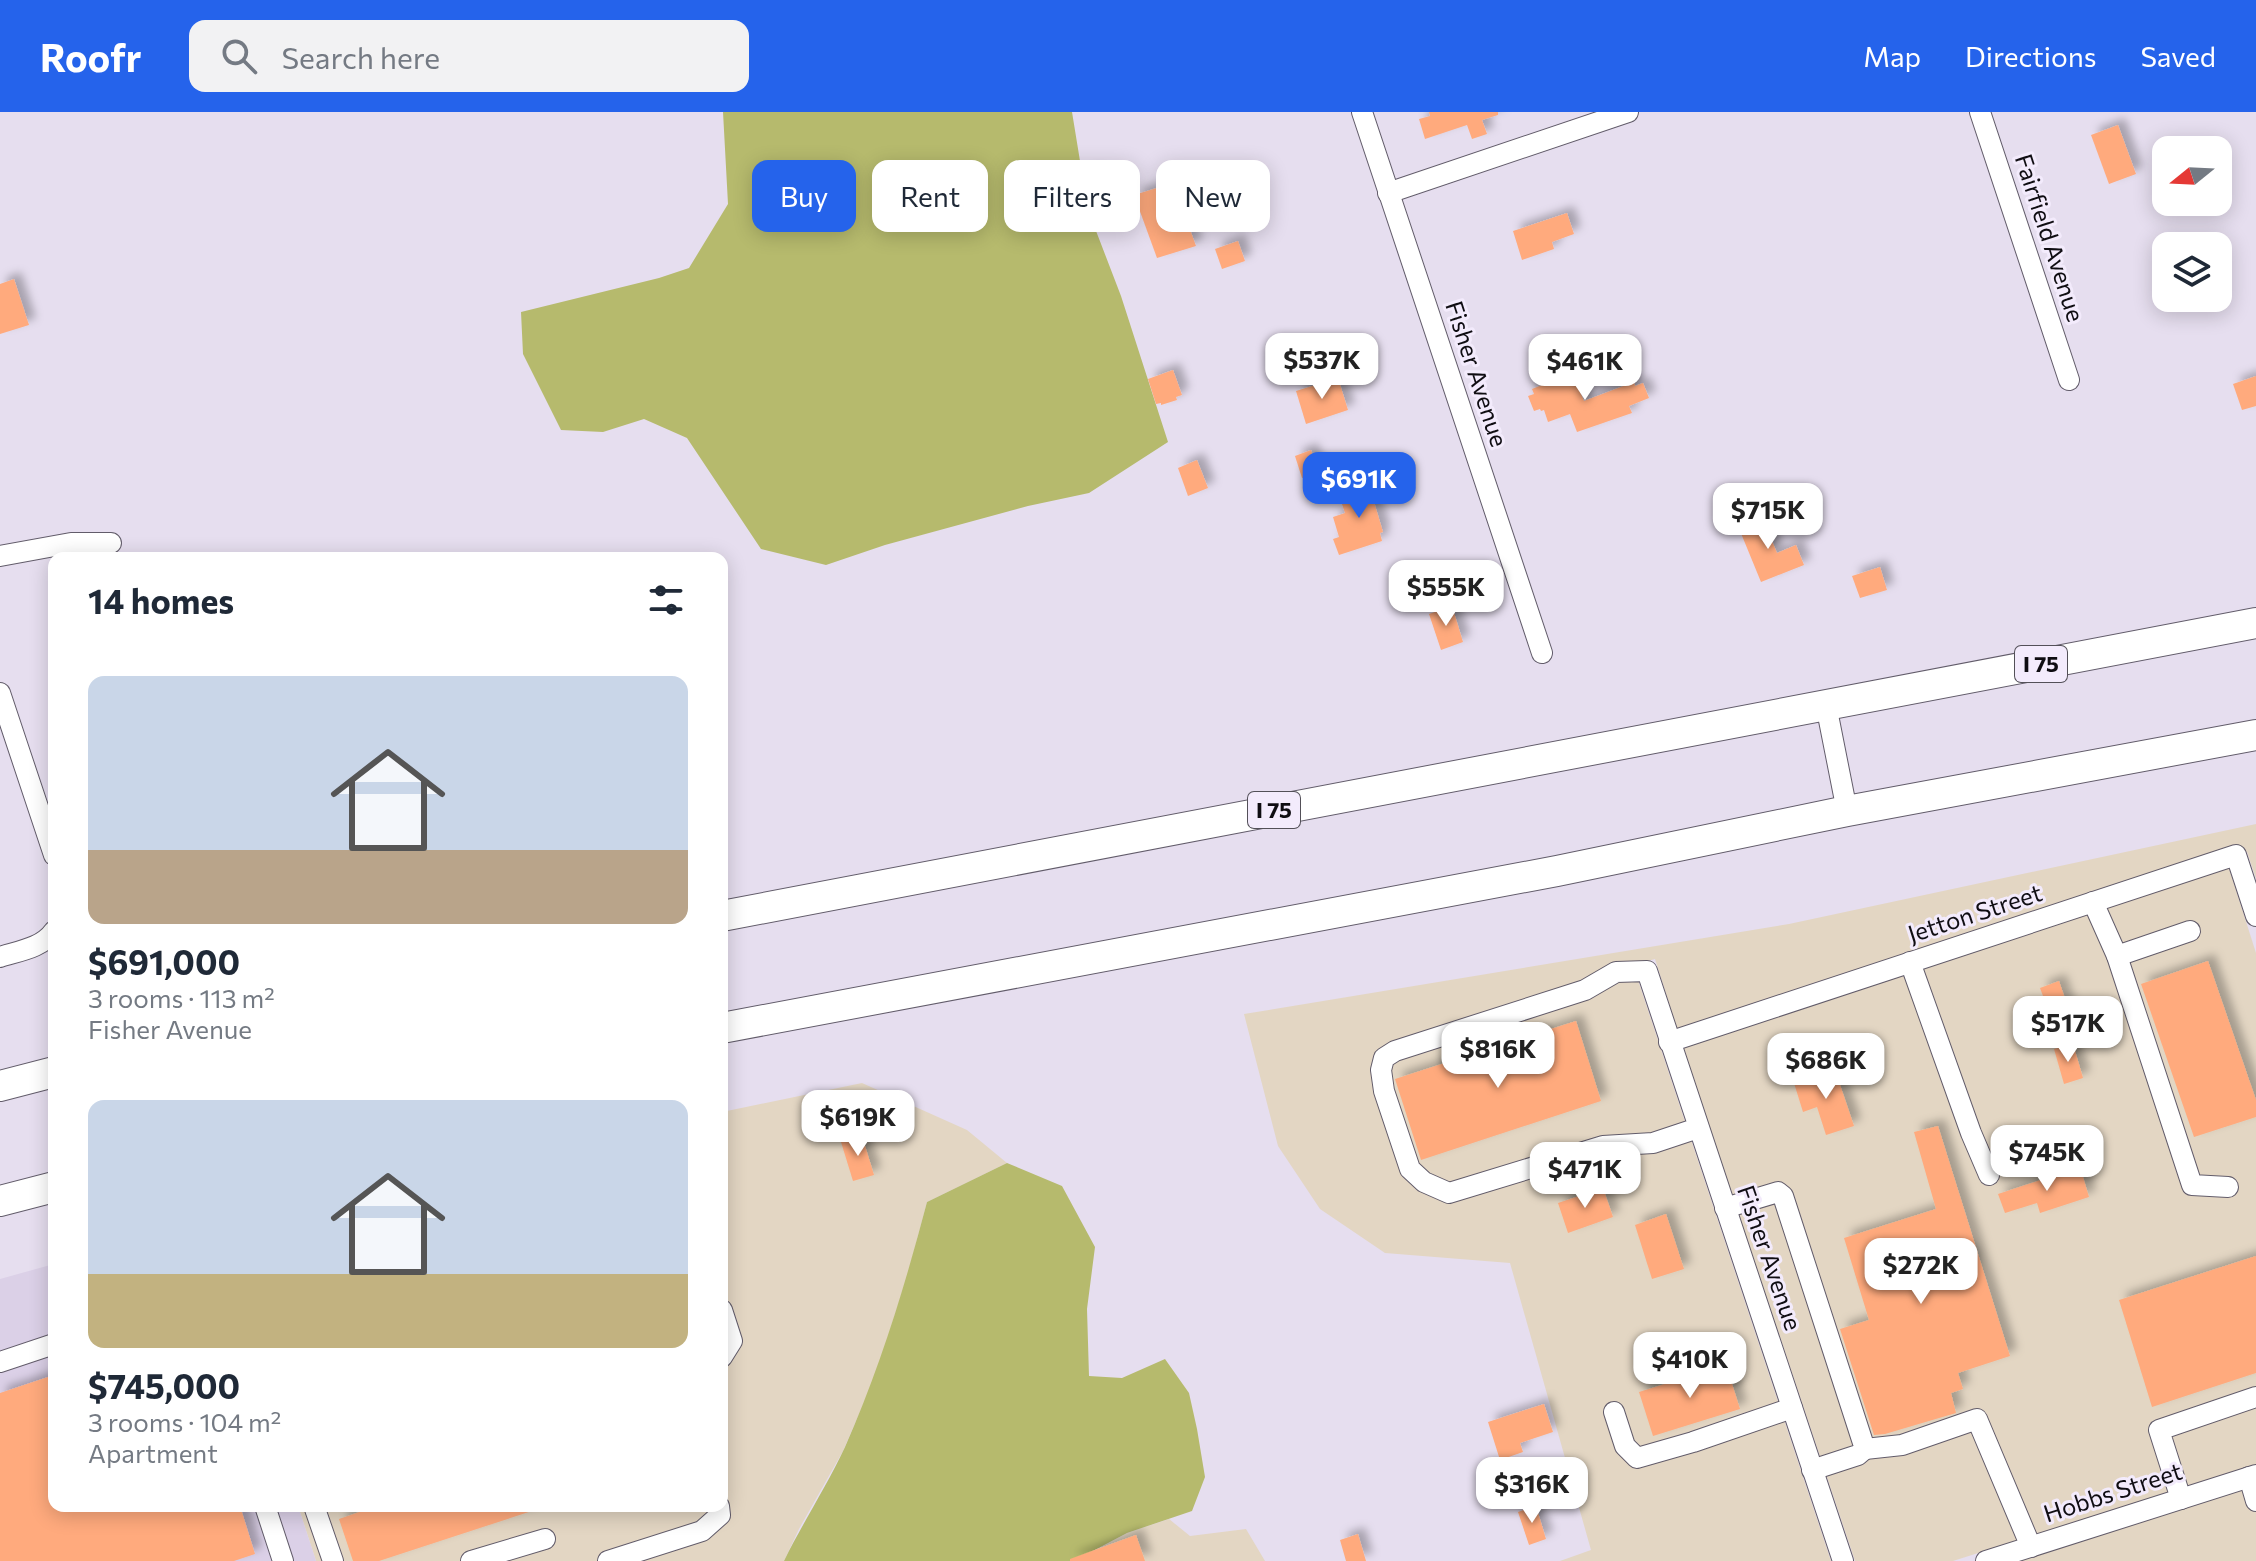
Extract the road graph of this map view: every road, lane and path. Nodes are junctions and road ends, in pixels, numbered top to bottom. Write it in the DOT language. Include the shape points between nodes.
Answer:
graph roads {
  1 [pos="1362,112"];
  2 [pos="1628,112"];
  3 [pos="1980,112"];
  4 [pos="1388,193"];
  5 [pos="2069,380"];
  6 [pos="111,543"];
  7 [pos="0,556"];
  8 [pos="2256,623"];
  9 [pos="1542,653"];
  10 [pos="0,693"];
  11 [pos="1826,705"];
  12 [pos="2254,736"];
  13 [pos="1847,811"];
  14 [pos="48,837"];
  15 [pos="2093,902"];
  16 [pos="728,915"];
  17 [pos="2256,916"];
  18 [pos="2190,931"];
  19 [pos="48,938"];
  20 [pos="2117,956"];
  21 [pos="0,957"];
  22 [pos="1910,962"];
  23 [pos="728,1027"];
  24 [pos="1669,1042"];
  25 [pos="48,1074"];
  26 [pos="0,1086"];
  27 [pos="1698,1128"];
  28 [pos="1989,1175"];
  29 [pos="2228,1187"];
  30 [pos="48,1189"];
  31 [pos="0,1201"];
  32 [pos="1725,1208"];
  33 [pos="728,1329"];
  34 [pos="48,1346"];
  35 [pos="728,1347"];
  36 [pos="0,1362"];
  37 [pos="2256,1397"];
  38 [pos="1792,1408"];
  39 [pos="1614,1412"];
  40 [pos="1865,1449"];
  41 [pos="1812,1470"];
  42 [pos="2252,1476"];
  43 [pos="2181,1499"];
  44 [pos="2256,1501"];
  45 [pos="267,1512"];
  46 [pos="316,1512"];
  47 [pos="720,1512"];
  48 [pos="545,1539"];
  49 [pos="2017,1556"];
  50 [pos="283,1561"];
  51 [pos="333,1561"];
  52 [pos="472,1561"];
  53 [pos="608,1561"];
  54 [pos="1843,1561"];
  55 [pos="1986,1561"];
  1 -- 4 [label="street, Fisher Avenue"];
  2 -- 4 [label="street"];
  3 -- 5 [label="street, Fairfield Avenue"];
  4 -- 9 [label="street, Fisher Avenue"];
  6 -- 7 [label="street" via="71,543"];
  8 -- 11 [label="highway, I 75"];
  10 -- 14 [label="street"];
  11 -- 13 [label="street"];
  11 -- 16 [label="highway, I 75"];
  12 -- 13 [label="highway"];
  13 -- 23 [label="highway" via="1542,874"];
  15 -- 17 [label="street, Jetton Street" via="2236,855"];
  15 -- 20 [label="street"];
  15 -- 22 [label="street, Jetton Street"];
  18 -- 20 [label="street"];
  19 -- 21 [label="street"];
  20 -- 29 [label="street" via="2192,1185"];
  22 -- 24 [label="street, Jetton Street"];
  22 -- 28 [label="street"];
  24 -- 27 [label="street, Fisher Avenue"];
  24 -- 27 [label="street, Fisher Avenue" via="1647,971 1616,972 1585,990 1395,1051 1384,1058 1381,1070 1410,1169 1449,1193 1603,1146 1653,1143"];
  25 -- 26 [label="highway"];
  27 -- 32 [label="street, Fisher Avenue"];
  30 -- 31 [label="highway"];
  32 -- 38 [label="street, Fisher Avenue"];
  32 -- 40 [label="street" via="1778,1192 1783,1196"];
  33 -- 35 [label="street"];
  34 -- 36 [label="street"];
  37 -- 43 [label="street" via="2159,1430"];
  38 -- 39 [label="street" via="1637,1458 1625,1446"];
  38 -- 41 [label="street, Fisher Avenue"];
  40 -- 41 [label="street"];
  40 -- 49 [label="street" via="1902,1445 1977,1419"];
  41 -- 54 [label="street, Fisher Avenue"];
  42 -- 43 [label="street, Hobbs Street"];
  42 -- 44 [label="street"];
  43 -- 49 [label="street, Hobbs Street"];
  45 -- 50 [label="street"];
  46 -- 51 [label="street"];
  47 -- 53 [label="street" via="702,1531"];
  48 -- 52 [label="street"];
  49 -- 55 [label="street, Hobbs Street"];
}
